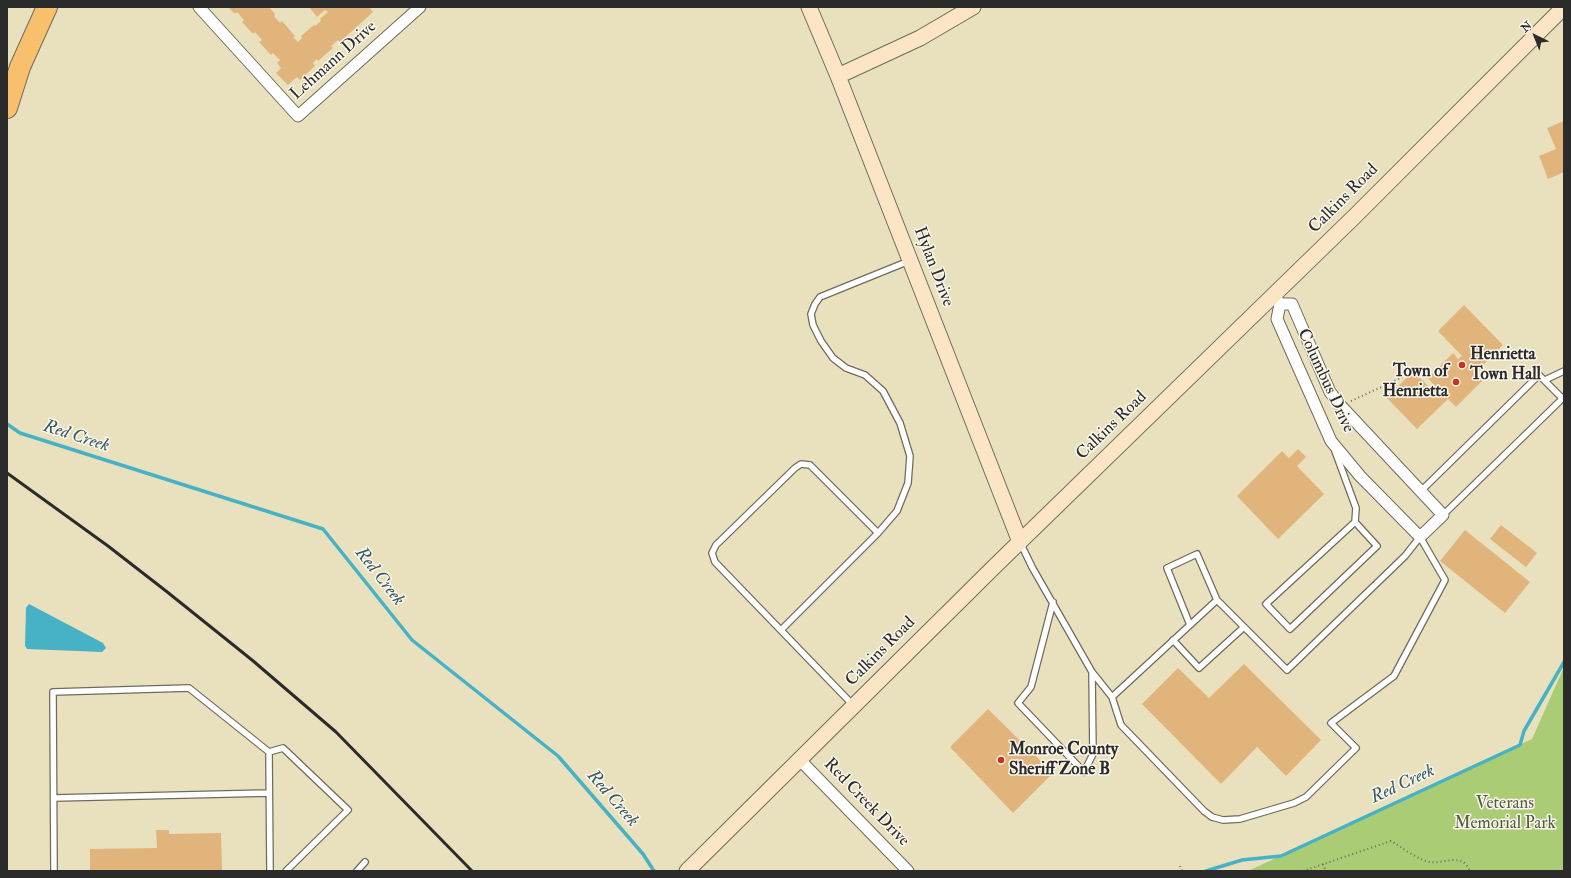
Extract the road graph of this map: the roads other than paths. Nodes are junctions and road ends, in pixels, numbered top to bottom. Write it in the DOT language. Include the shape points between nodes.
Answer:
graph roads {
  1 [pos="47,7"];
  2 [pos="199,7"];
  3 [pos="809,7"];
  4 [pos="973,7"];
  5 [pos="413,9"];
  6 [pos="1562,13"];
  7 [pos="838,76"];
  8 [pos="7,108"];
  9 [pos="910,261"];
  10 [pos="1277,300"];
  11 [pos="1564,371"];
  12 [pos="1545,380"];
  13 [pos="1563,398"];
  14 [pos="1331,441"];
  15 [pos="1421,491"];
  16 [pos="1443,515"];
  17 [pos="1355,522"];
  18 [pos="878,533"];
  19 [pos="1420,537"];
  20 [pos="1020,542"];
  21 [pos="1217,600"];
  22 [pos="1053,602"];
  23 [pos="1190,625"];
  24 [pos="1244,627"];
  25 [pos="781,630"];
  26 [pos="1173,640"];
  27 [pos="1092,672"];
  28 [pos="1112,697"];
  29 [pos="854,706"];
  30 [pos="269,752"];
  31 [pos="799,759"];
  32 [pos="269,793"];
  33 [pos="54,798"];
  34 [pos="365,862"];
  35 [pos="54,871"];
  36 [pos="270,871"];
  37 [pos="286,871"];
  38 [pos="357,871"];
  39 [pos="687,871"];
  40 [pos="908,871"];
  1 -- 8 [label="highway" via="20,67"];
  2 -- 5 [label="street, Lehmann Drive" via="298,116"];
  3 -- 7 [label="main road, Hylan Drive"];
  4 -- 7 [label="main road" via="920,38"];
  6 -- 10 [label="main road, Calkins Road"];
  7 -- 9 [label="main road, Hylan Drive"];
  9 -- 18 [label="lane" via="820,297 811,314 821,341 833,358 846,368 865,375 883,391 900,423 910,456 908,484 898,511"];
  9 -- 20 [label="main road, Hylan Drive"];
  10 -- 14 [label="street, Columbus Drive" via="1277,319"];
  10 -- 15 [label="street, Columbus Drive" via="1292,304 1330,392"];
  10 -- 20 [label="main road, Calkins Road"];
  11 -- 12 [label="lane"];
  12 -- 13 [label="lane"];
  12 -- 15 [label="lane" via="1539,375"];
  13 -- 16 [label="lane"];
  14 -- 17 [label="lane" via="1356,508"];
  14 -- 19 [label="street, Columbus Drive" via="1360,476"];
  15 -- 16 [label="street, Columbus Drive"];
  16 -- 19 [label="street"];
  17 -- 17 [label="lane" via="1266,604 1290,629 1377,546"];
  18 -- 25 [label="lane"];
  18 -- 25 [label="lane" via="810,465 801,464 716,545 712,553 715,562"];
  19 -- 24 [label="lane" via="1405,556 1287,670"];
  19 -- 28 [label="lane" via="1445,580 1394,676 1331,723 1356,748 1306,797 1240,819 1223,820 1212,817 1121,724"];
  20 -- 22 [label="lane"];
  20 -- 29 [label="main road, Calkins Road"];
  21 -- 23 [label="lane"];
  21 -- 23 [label="lane" via="1197,554 1167,568"];
  21 -- 24 [label="lane"];
  22 -- 27 [label="lane"];
  22 -- 27 [label="lane" via="1032,687 1018,703 1084,772 1093,754"];
  23 -- 26 [label="lane"];
  24 -- 26 [label="lane" via="1199,668"];
  25 -- 29 [label="lane"];
  26 -- 28 [label="lane"];
  27 -- 28 [label="lane"];
  29 -- 31 [label="main road, Calkins Road"];
  30 -- 32 [label="lane"];
  30 -- 33 [label="lane" via="189,688 53,692"];
  30 -- 37 [label="lane" via="283,748 348,810"];
  31 -- 39 [label="main road, Calkins Road"];
  31 -- 40 [label="street, Red Creek Drive"];
  32 -- 33 [label="lane"];
  32 -- 36 [label="lane"];
  33 -- 35 [label="lane"];
  34 -- 38 [label="lane"];
}
